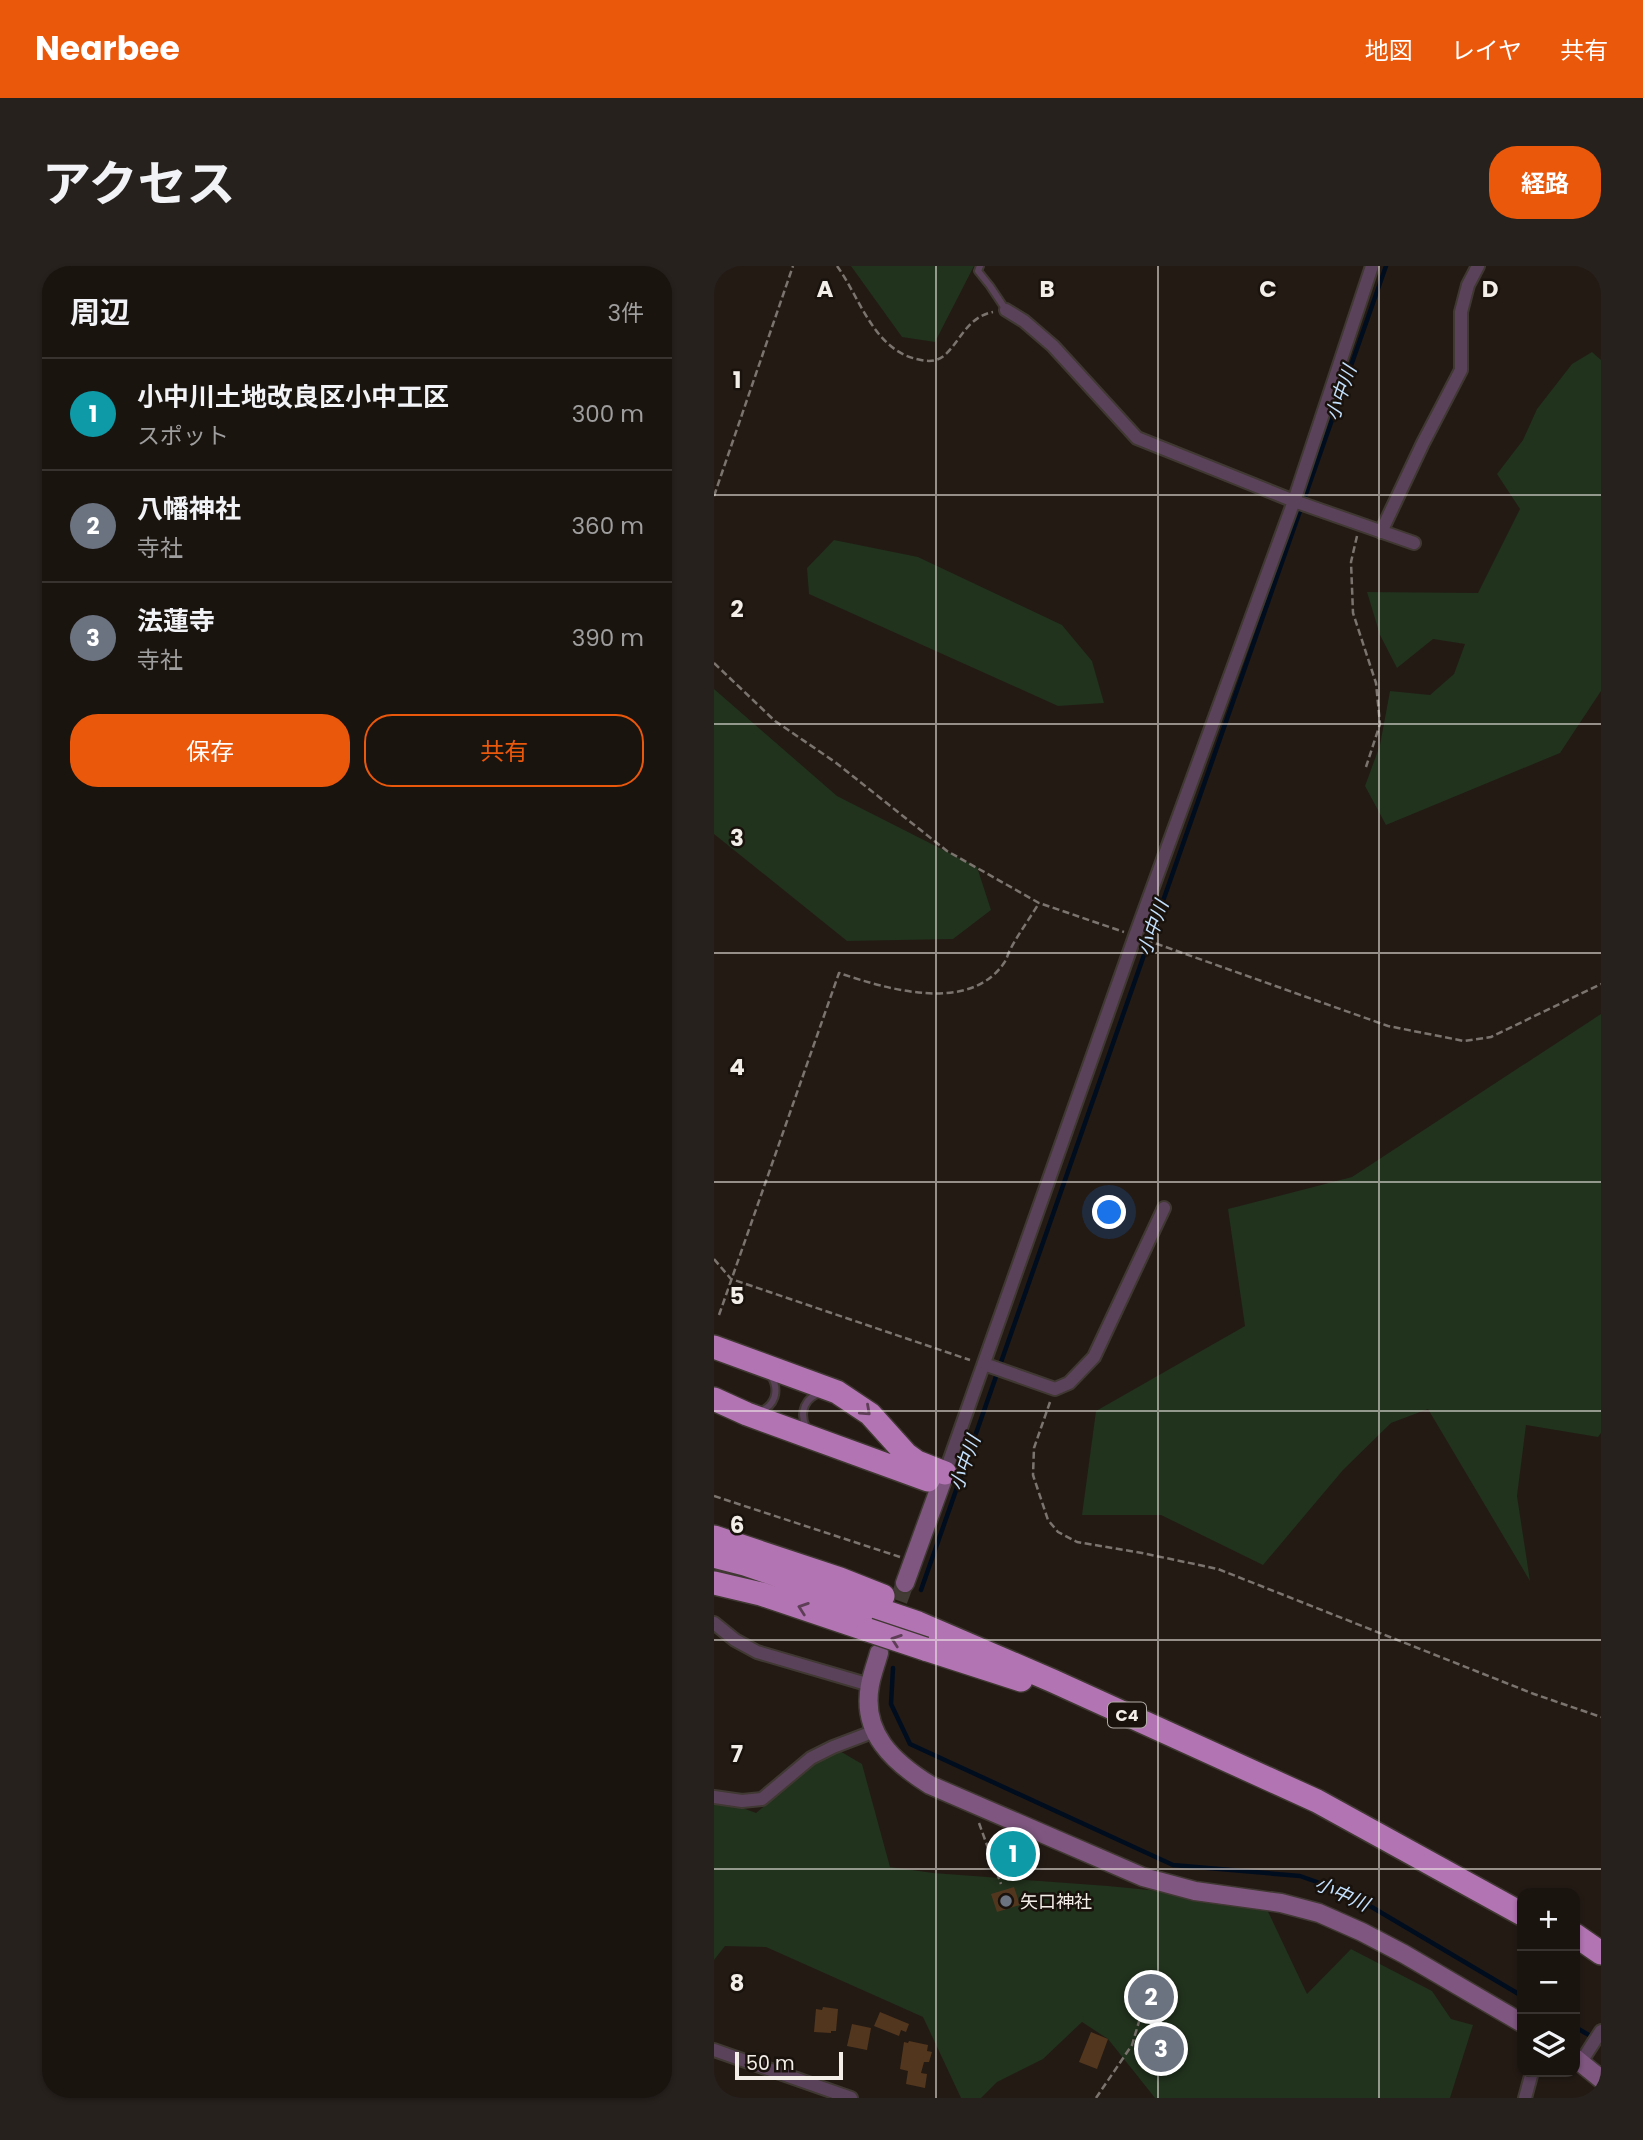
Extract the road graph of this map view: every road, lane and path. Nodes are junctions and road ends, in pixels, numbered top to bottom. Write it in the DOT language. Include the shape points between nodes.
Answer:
graph roads {
  1 [pos="793,266"];
  2 [pos="836,266"];
  3 [pos="980,266"];
  4 [pos="1372,266"];
  5 [pos="1478,266"];
  6 [pos="1006,310"];
  7 [pos="714,496"];
  8 [pos="1294,501"];
  9 [pos="1360,524"];
  10 [pos="1381,531"];
  11 [pos="1414,543"];
  12 [pos="1366,767"];
  13 [pos="1039,903"];
  14 [pos="1164,1208"];
  15 [pos="714,1259"];
  16 [pos="731,1279"];
  17 [pos="719,1315"];
  18 [pos="714,1347"];
  19 [pos="761,1364"];
  20 [pos="987,1365"];
  21 [pos="1055,1389"];
  22 [pos="837,1392"];
  23 [pos="714,1399"];
  24 [pos="747,1414"];
  25 [pos="817,1439"];
  26 [pos="943,1478"];
  27 [pos="714,1496"];
  28 [pos="714,1537"];
  29 [pos="714,1548"];
  30 [pos="714,1556"];
  31 [pos="913,1561"];
  32 [pos="714,1583"];
  33 [pos="905,1583"];
  34 [pos="922,1612"];
  35 [pos="714,1623"];
  36 [pos="879,1653"];
  37 [pos="870,1685"];
  38 [pos="1111,1707"];
  39 [pos="1601,1717"];
  40 [pos="875,1731"];
  41 [pos="714,1797"];
  42 [pos="976,1806"];
  43 [pos="1001,1884"];
  44 [pos="1517,1899"];
  45 [pos="1517,1911"];
  46 [pos="1580,1939"];
  47 [pos="1580,1944"];
  48 [pos="1601,1954"];
  49 [pos="1146,2006"];
  50 [pos="1517,2020"];
  51 [pos="1601,2031"];
  52 [pos="715,2054"];
  53 [pos="1580,2057"];
  54 [pos="1580,2062"];
  55 [pos="1531,2077"];
  56 [pos="1601,2079"];
  57 [pos="851,2098"];
  58 [pos="1096,2098"];
  59 [pos="1525,2098"];
  1 -- 7 [label="path"];
  2 -- 6 [label="path" via="869,322 911,359 930,362 944,356 982,314"];
  3 -- 6 [label="lane" via="978,271"];
  4 -- 8 [label="street"];
  5 -- 10 [label="street" via="1461,312 1461,370"];
  6 -- 8 [label="street" via="1053,346 1137,438"];
  8 -- 9 [label="street"];
  8 -- 20 [label="street" via="1135,936"];
  9 -- 10 [label="street"];
  9 -- 12 [label="path" via="1351,562 1353,613 1376,683 1380,724"];
  10 -- 11 [label="street"];
  13 -- 16 [label="path" via="1004,963 976,986 957,993 929,994 839,973"];
  14 -- 21 [label="street" via="1094,1357 1069,1383"];
  15 -- 16 [label="path"];
  16 -- 17 [label="path"];
  16 -- 20 [label="path"];
  18 -- 19 [label="highway"];
  19 -- 22 [label="highway"];
  19 -- 24 [label="lane" via="775,1381 775,1398 763,1411"];
  20 -- 21 [label="street"];
  20 -- 26 [label="street"];
  21 -- 39 [label="path" via="1034,1448 1033,1475 1048,1520 1058,1532 1076,1542 1217,1569"];
  22 -- 25 [label="lane" via="817,1394 805,1405 804,1423"];
  22 -- 26 [label="highway, one-way" via="870,1413 906,1454"];
  23 -- 24 [label="highway"];
  24 -- 25 [label="highway"];
  25 -- 26 [label="highway"];
  26 -- 31 [label="street"];
  27 -- 31 [label="path"];
  28 -- 34 [label="highway"];
  29 -- 34 [label="highway, C4"];
  30 -- 38 [label="highway, C4" via="918,1623"];
  31 -- 33 [label="street"];
  38 -- 32 [label="highway, one-way, bridge" via="761,1594"];
  34 -- 44 [label="highway, C4" via="1266,1763 1360,1810"];
  35 -- 37 [label="street" via="757,1652"];
  36 -- 37 [label="street"];
  37 -- 40 [label="street"];
  38 -- 45 [label="highway, C4" via="1317,1801"];
  40 -- 41 [label="street" via="811,1758 762,1799"];
  40 -- 42 [label="street" via="906,1771"];
  42 -- 43 [label="path"];
  42 -- 50 [label="street" via="1143,1877 1319,1913 1404,1954"];
  46 -- 48 [label="highway"];
  47 -- 48 [label="highway"];
  49 -- 58 [label="path" via="1132,2045"];
  51 -- 53 [label="street"];
  52 -- 57 [label="street"];
  54 -- 56 [label="street"];
  55 -- 59 [label="street"];
}
